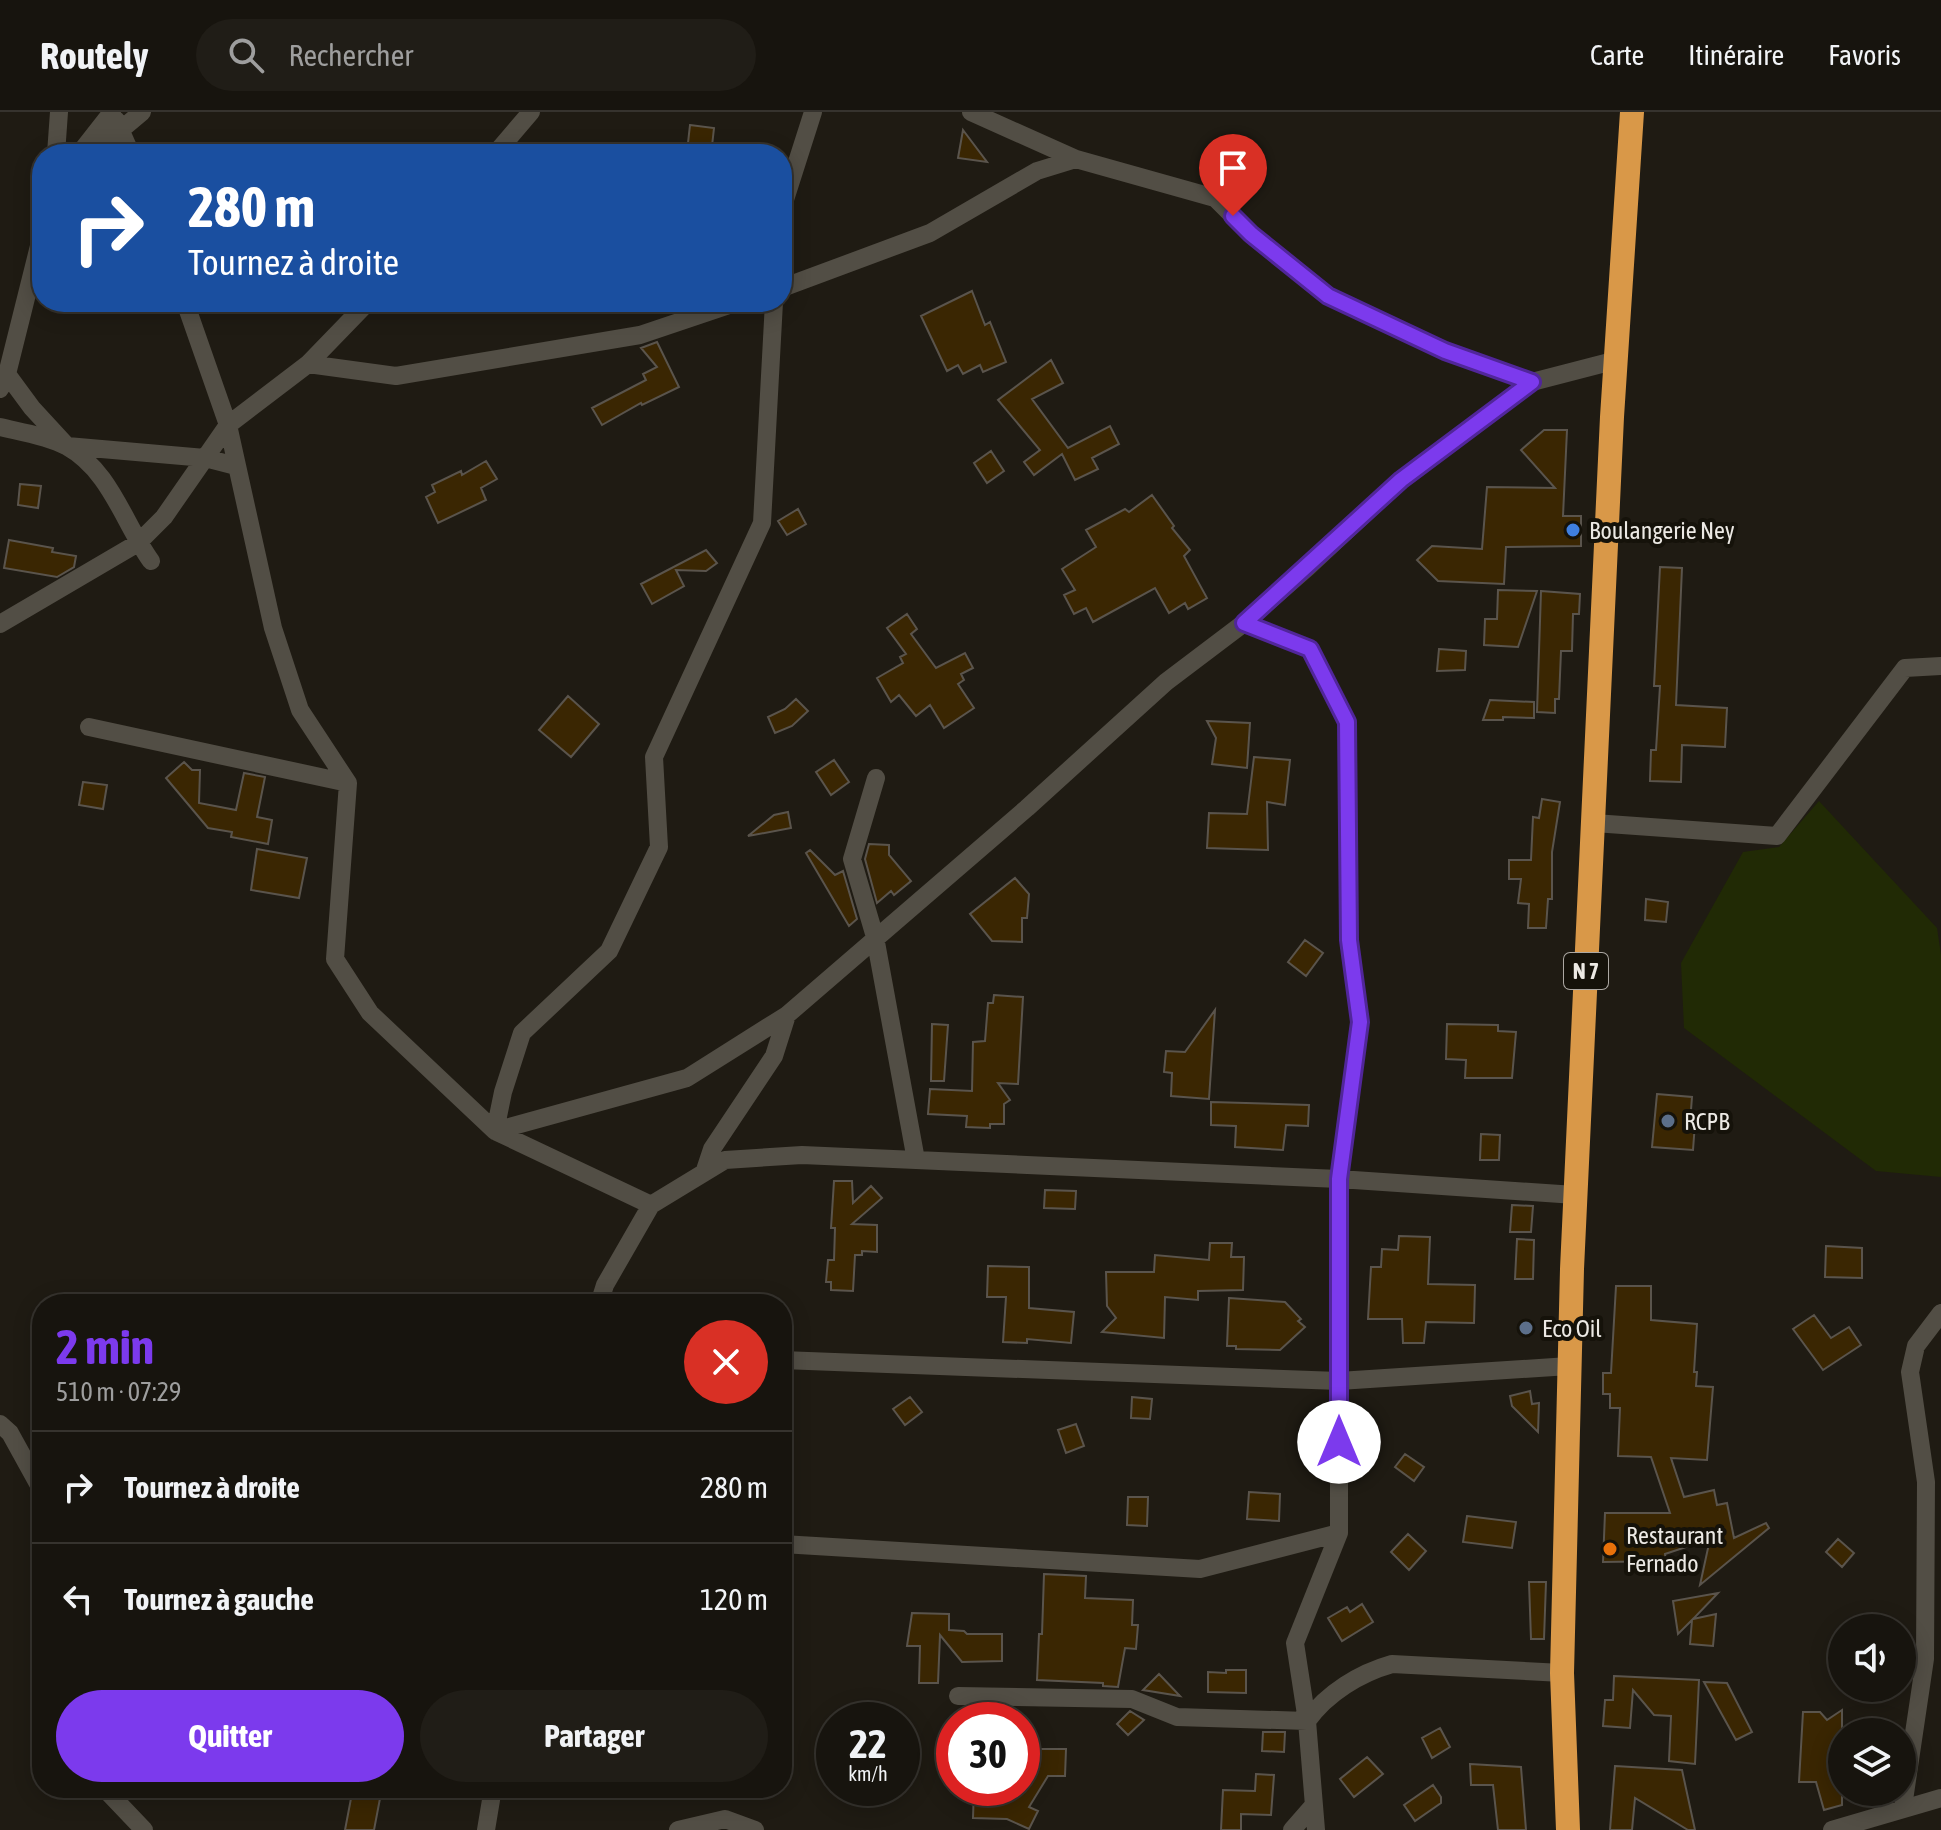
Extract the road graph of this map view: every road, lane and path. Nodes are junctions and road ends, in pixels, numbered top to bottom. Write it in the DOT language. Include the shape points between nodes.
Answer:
graph roads {
  1 [pos="59,112"];
  2 [pos="113,112"];
  3 [pos="142,112"];
  4 [pos="531,112"];
  5 [pos="813,112"];
  6 [pos="971,112"];
  7 [pos="1632,112"];
  8 [pos="121,130"];
  9 [pos="57,144"];
  10 [pos="87,144"];
  11 [pos="104,144"];
  12 [pos="127,144"];
  13 [pos="504,144"];
  14 [pos="1076,159"];
  15 [pos="792,178"];
  16 [pos="32,272"];
  17 [pos="792,284"];
  18 [pos="188,312"];
  19 [pos="358,312"];
  20 [pos="708,312"];
  21 [pos="773,312"];
  22 [pos="1617,360"];
  23 [pos="308,364"];
  24 [pos="3,381"];
  25 [pos="1532,382"];
  26 [pos="228,425"];
  27 [pos="0,427"];
  28 [pos="67,446"];
  29 [pos="205,458"];
  30 [pos="236,466"];
  31 [pos="138,543"];
  32 [pos="151,561"];
  33 [pos="1244,623"];
  34 [pos="0,624"];
  35 [pos="1941,666"];
  36 [pos="89,727"];
  37 [pos="876,778"];
  38 [pos="348,783"];
  39 [pos="1594,823"];
  40 [pos="875,937"];
  41 [pos="787,1015"];
  42 [pos="495,1131"];
  43 [pos="916,1160"];
  44 [pos="704,1173"];
  45 [pos="1339,1179"];
  46 [pos="1575,1195"];
  47 [pos="651,1205"];
  48 [pos="602,1294"];
  49 [pos="1941,1313"];
  50 [pos="792,1360"];
  51 [pos="1569,1366"];
  52 [pos="1339,1381"];
  53 [pos="0,1424"];
  54 [pos="32,1473"];
  55 [pos="1339,1533"];
  56 [pos="792,1545"];
  57 [pos="1562,1673"];
  58 [pos="958,1696"];
  59 [pos="1307,1721"];
  60 [pos="114,1798"];
  61 [pos="491,1798"];
  62 [pos="1941,1798"];
  63 [pos="1313,1806"];
  64 [pos="1903,1807"];
  65 [pos="681,1829"];
  66 [pos="144,1830"];
  67 [pos="486,1830"];
  68 [pos="755,1830"];
  69 [pos="1292,1830"];
  70 [pos="1316,1830"];
  71 [pos="1568,1830"];
  72 [pos="1832,1830"];
  1 -- 9 [label="street"];
  2 -- 8 [label="street"];
  2 -- 10 [label="street"];
  3 -- 8 [label="street"];
  4 -- 13 [label="street"];
  5 -- 15 [label="street"];
  6 -- 14 [label="street"];
  7 -- 22 [label="highway, N 7"];
  8 -- 11 [label="street"];
  8 -- 12 [label="street"];
  14 -- 17 [label="street" via="1037,171 930,233"];
  14 -- 25 [label="street" via="1215,198 1328,296 1445,351"];
  16 -- 24 [label="street"];
  18 -- 26 [label="street"];
  19 -- 23 [label="street"];
  20 -- 23 [label="street" via="640,335 396,376"];
  21 -- 42 [label="street" via="762,523 654,757 659,847 609,951 522,1033"];
  22 -- 25 [label="street"];
  22 -- 39 [label="highway, N 7"];
  23 -- 26 [label="street"];
  24 -- 28 [label="street"];
  25 -- 33 [label="street" via="1401,480"];
  26 -- 29 [label="street"];
  26 -- 30 [label="street"];
  27 -- 28 [label="street"];
  28 -- 29 [label="street"];
  28 -- 31 [label="street" via="101,475"];
  29 -- 30 [label="street"];
  29 -- 31 [label="street" via="164,517"];
  30 -- 38 [label="street" via="273,628 300,710"];
  31 -- 32 [label="street"];
  31 -- 34 [label="street"];
  33 -- 40 [label="street" via="1166,682"];
  33 -- 45 [label="street" via="1310,649 1347,722 1349,940 1360,1022"];
  35 -- 39 [label="street" via="1905,668 1777,836"];
  36 -- 38 [label="street"];
  37 -- 40 [label="street" via="852,859"];
  38 -- 42 [label="street" via="335,959 370,1013"];
  39 -- 46 [label="highway, N 7"];
  40 -- 41 [label="street"];
  40 -- 43 [label="street"];
  41 -- 42 [label="street" via="687,1078"];
  41 -- 44 [label="street" via="774,1056 712,1149"];
  42 -- 47 [label="street"];
  43 -- 44 [label="street" via="802,1155 725,1160"];
  43 -- 45 [label="street"];
  44 -- 47 [label="street"];
  45 -- 46 [label="street"];
  45 -- 52 [label="street"];
  46 -- 51 [label="highway, N 7"];
  47 -- 48 [label="street"];
  49 -- 64 [label="street" via="1916,1346 1910,1372 1926,1482 1925,1659"];
  50 -- 52 [label="street"];
  51 -- 52 [label="street"];
  51 -- 57 [label="highway, N 7"];
  52 -- 55 [label="street"];
  53 -- 54 [label="street"];
  55 -- 56 [label="street" via="1200,1569"];
  55 -- 59 [label="street" via="1295,1643"];
  57 -- 59 [label="street" via="1392,1664 1366,1672"];
  57 -- 71 [label="highway, N 7"];
  58 -- 59 [label="street" via="1132,1699 1177,1717"];
  59 -- 63 [label="street"];
  60 -- 66 [label="street"];
  61 -- 67 [label="street"];
  62 -- 64 [label="street"];
  63 -- 69 [label="street"];
  63 -- 70 [label="street"];
  64 -- 72 [label="street"];
  65 -- 68 [label="street" via="725,1819"];
}
